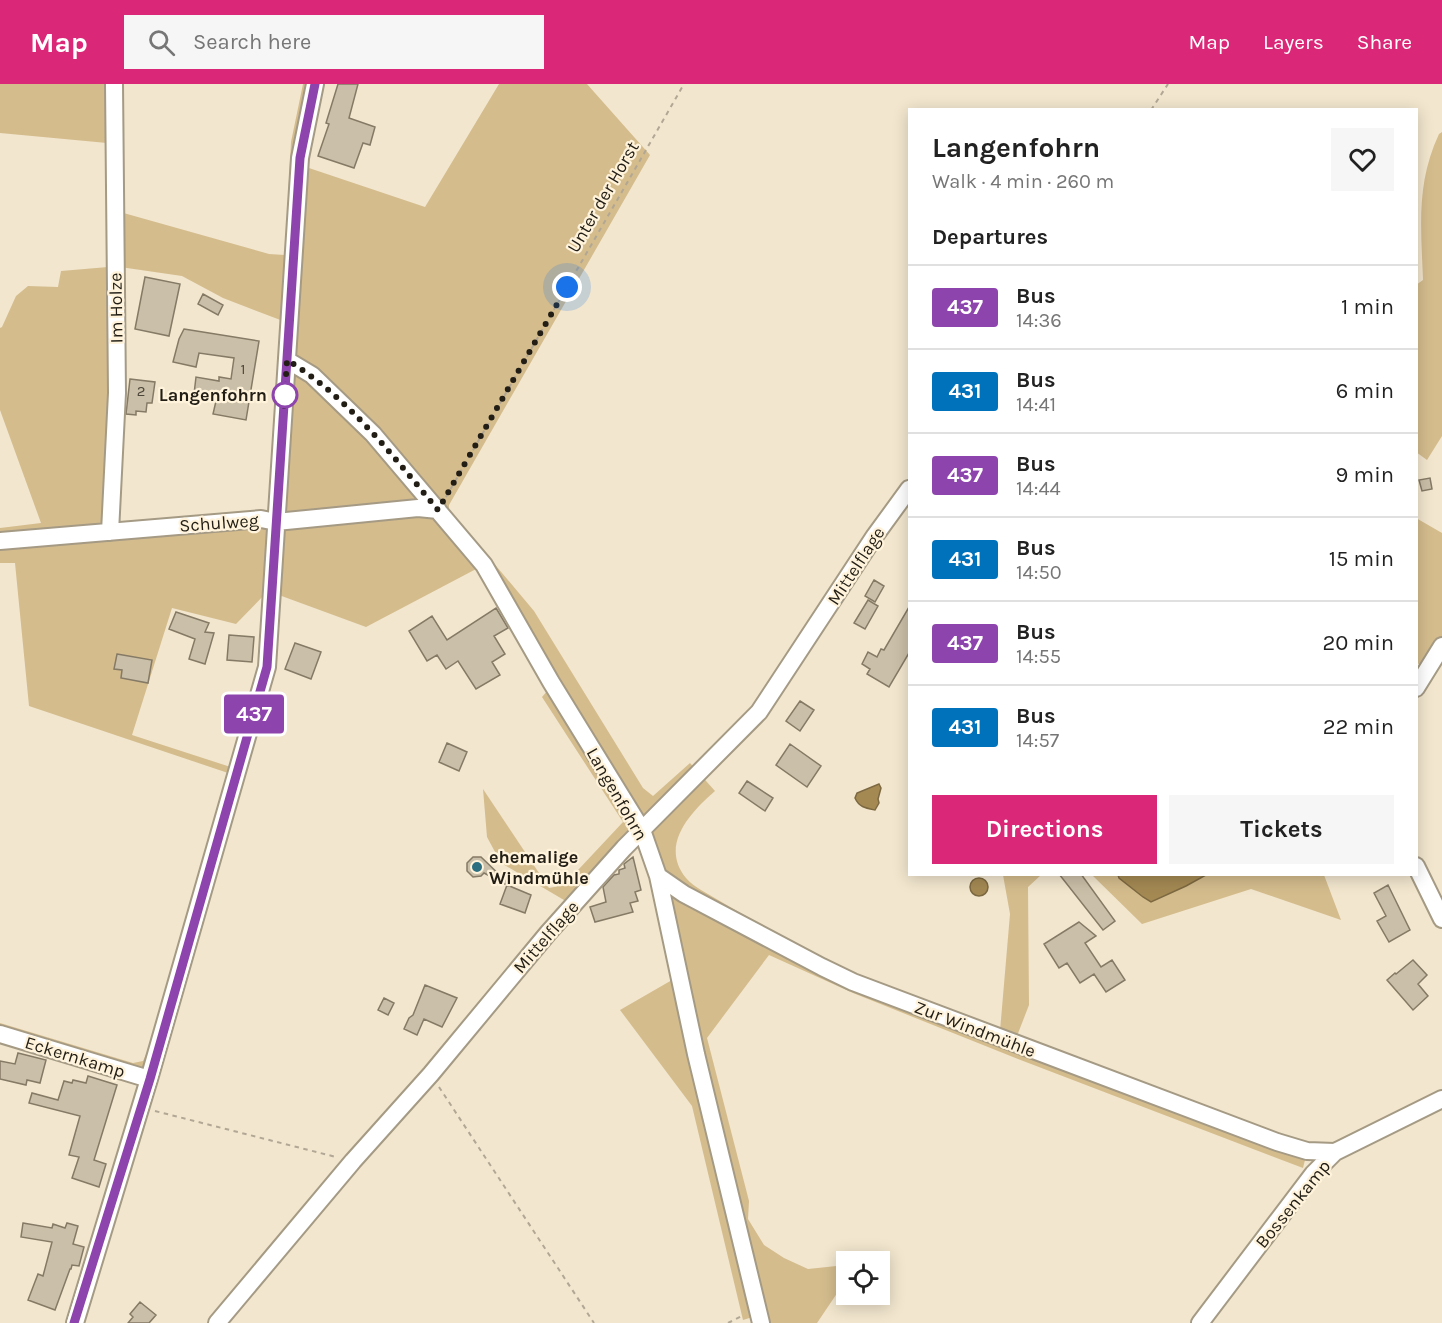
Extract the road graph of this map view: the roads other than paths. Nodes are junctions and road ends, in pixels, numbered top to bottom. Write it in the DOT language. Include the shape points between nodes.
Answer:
graph roads {
  1 [pos="114,84"];
  2 [pos="315,84"];
  3 [pos="287,360"];
  4 [pos="908,490"];
  5 [pos="438,510"];
  6 [pos="276,522"];
  7 [pos="110,532"];
  8 [pos="0,541"];
  9 [pos="1442,646"];
  10 [pos="1418,685"];
  11 [pos="642,830"];
  12 [pos="1418,870"];
  13 [pos="658,876"];
  14 [pos="1442,919"];
  15 [pos="0,1034"];
  16 [pos="150,1079"];
  17 [pos="1442,1098"];
  18 [pos="1307,1151"];
  19 [pos="1335,1152"];
  20 [pos="1313,1174"];
  21 [pos="759,1317"];
  22 [pos="75,1323"];
  23 [pos="217,1323"];
  24 [pos="1200,1323"];
  1 -- 7 [label="street, Im Holze" via="117,393"];
  2 -- 3 [label="street" via="300,158"];
  3 -- 5 [label="street, Langenfohrn" via="338,398"];
  3 -- 6 [label="street"];
  4 -- 11 [label="street, Mittelflage" via="759,712"];
  5 -- 6 [label="street, Schulweg" via="418,508"];
  5 -- 11 [label="street, Langenfohrn" via="484,565 550,682"];
  6 -- 7 [label="street, Schulweg" via="261,519"];
  6 -- 16 [label="street" via="267,667"];
  7 -- 8 [label="street, Schulweg"];
  9 -- 10 [label="street"];
  11 -- 13 [label="street, Langenfohrn"];
  11 -- 23 [label="street, Mittelflage" via="548,933"];
  12 -- 14 [label="street"];
  13 -- 18 [label="street, Zur Windmühle" via="684,894 853,982"];
  13 -- 21 [label="street, Langenfohrn"];
  15 -- 16 [label="street, Eckernkamp"];
  16 -- 22 [label="street"];
  17 -- 19 [label="street, Bossenkamp"];
  18 -- 19 [label="street, Zur Windmühle"];
  18 -- 20 [label="street"];
  19 -- 20 [label="street, Bossenkamp"];
  20 -- 24 [label="street, Bossenkamp"];
}
